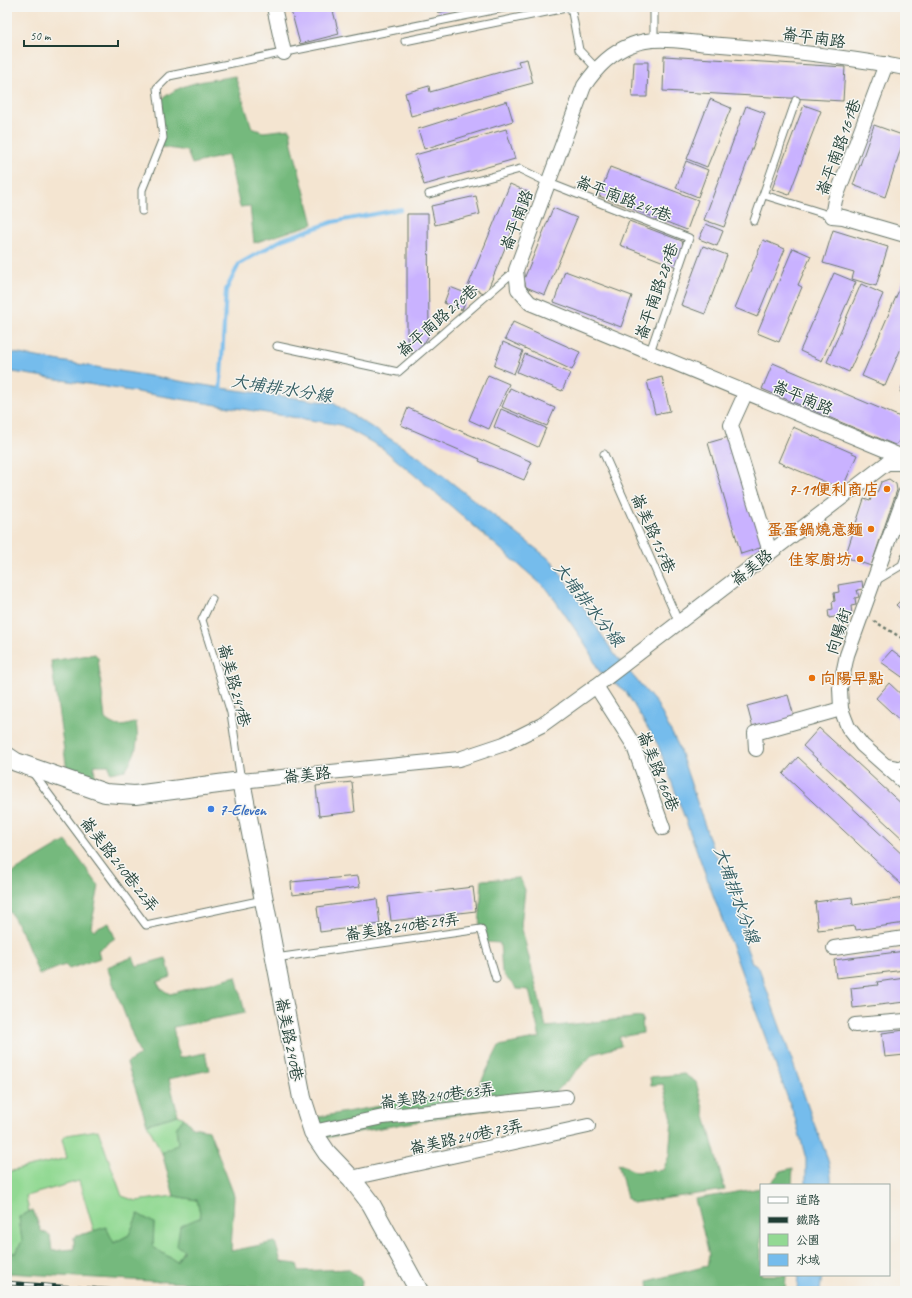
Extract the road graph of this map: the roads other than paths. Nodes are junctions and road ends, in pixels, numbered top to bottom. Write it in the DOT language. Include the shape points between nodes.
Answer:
graph roads {
  1 [pos="274,7"];
  2 [pos="508,7"];
  3 [pos="654,7"];
  4 [pos="475,10"];
  5 [pos="654,39"];
  6 [pos="405,41"];
  7 [pos="284,53"];
  8 [pos="886,64"];
  9 [pos="596,68"];
  10 [pos="905,68"];
  11 [pos="796,100"];
  12 [pos="548,183"];
  13 [pos="429,194"];
  14 [pos="764,195"];
  15 [pos="142,210"];
  16 [pos="832,216"];
  17 [pos="754,221"];
  18 [pos="905,235"];
  19 [pos="689,238"];
  20 [pos="516,270"];
  21 [pos="277,346"];
  22 [pos="650,352"];
  23 [pos="746,392"];
  24 [pos="604,454"];
  25 [pos="905,458"];
  26 [pos="905,463"];
  27 [pos="905,494"];
  28 [pos="770,552"];
  29 [pos="905,558"];
  30 [pos="871,588"];
  31 [pos="212,599"];
  32 [pos="679,622"];
  33 [pos="596,686"];
  34 [pos="841,709"];
  35 [pos="756,749"];
  36 [pos="7,756"];
  37 [pos="881,762"];
  38 [pos="905,766"];
  39 [pos="28,767"];
  40 [pos="241,781"];
  41 [pos="905,783"];
  42 [pos="663,828"];
  43 [pos="264,900"];
  44 [pos="905,938"];
  45 [pos="834,948"];
  46 [pos="275,958"];
  47 [pos="496,979"];
  48 [pos="905,1021"];
  49 [pos="855,1025"];
  50 [pos="566,1097"];
  51 [pos="588,1126"];
  52 [pos="313,1132"];
  53 [pos="351,1178"];
  54 [pos="419,1291"];
  1 -- 7 [label="street"];
  2 -- 4 [label="lane"];
  3 -- 5 [label="lane"];
  4 -- 7 [label="lane"];
  5 -- 8 [label="street, 崙平南路" via="784,49"];
  5 -- 9 [label="street, 崙平南路" via="631,45"];
  6 -- 9 [label="lane" via="571,7 580,50"];
  7 -- 15 [label="lane" via="169,76 157,88 163,138 142,190"];
  8 -- 10 [label="street, 崙平南路"];
  8 -- 16 [label="street, 崙平南路161巷" via="835,200"];
  9 -- 12 [label="street, 崙平南路" via="584,86"];
  11 -- 14 [label="lane"];
  12 -- 13 [label="lane, 崙平南路241巷" via="516,169"];
  12 -- 19 [label="lane, 崙平南路241巷"];
  12 -- 20 [label="street, 崙平南路"];
  14 -- 16 [label="lane"];
  14 -- 17 [label="lane"];
  16 -- 18 [label="street, 崙平南路161巷"];
  19 -- 22 [label="lane, 崙平南路287巷"];
  20 -- 21 [label="lane, 崙平南路276巷" via="398,372"];
  20 -- 22 [label="street, 崙平南路" via="518,289 530,303"];
  22 -- 23 [label="street, 崙平南路"];
  23 -- 25 [label="street, 崙平南路"];
  23 -- 28 [label="street" via="731,425"];
  24 -- 32 [label="lane, 崙美路157巷"];
  26 -- 28 [label="street, 崙美路" via="887,463"];
  27 -- 30 [label="street, 向陽街"];
  28 -- 32 [label="street, 崙美路"];
  29 -- 30 [label="lane" via="902,565 877,579"];
  30 -- 34 [label="street, 向陽街" via="847,655 840,688"];
  31 -- 40 [label="lane, 崙美路241巷" via="202,620 232,713"];
  32 -- 33 [label="street, 崙美路"];
  33 -- 40 [label="street, 崙美路" via="542,725 504,744 459,759"];
  33 -- 42 [label="street, 崙美路166巷" via="633,744"];
  34 -- 35 [label="street" via="755,733"];
  34 -- 37 [label="street, 向陽街" via="848,727 862,745"];
  36 -- 39 [label="street, 崙美路"];
  37 -- 38 [label="lane"];
  37 -- 41 [label="street, 向陽街"];
  39 -- 40 [label="street, 崙美路" via="105,793 135,794"];
  39 -- 43 [label="lane, 崙美路240巷22弄" via="146,925"];
  40 -- 43 [label="street, 崙美路240巷"];
  43 -- 46 [label="street, 崙美路240巷"];
  44 -- 45 [label="street"];
  46 -- 47 [label="lane, 崙美路240巷29弄" via="481,929"];
  46 -- 52 [label="street, 崙美路240巷" via="302,1098"];
  48 -- 49 [label="street"];
  50 -- 52 [label="street, 崙美路240巷63弄" via="383,1117"];
  51 -- 53 [label="street, 崙美路240巷73弄"];
  52 -- 53 [label="street, 崙美路240巷" via="327,1153"];
  53 -- 54 [label="street, 崙美路240巷" via="371,1204"];
}
